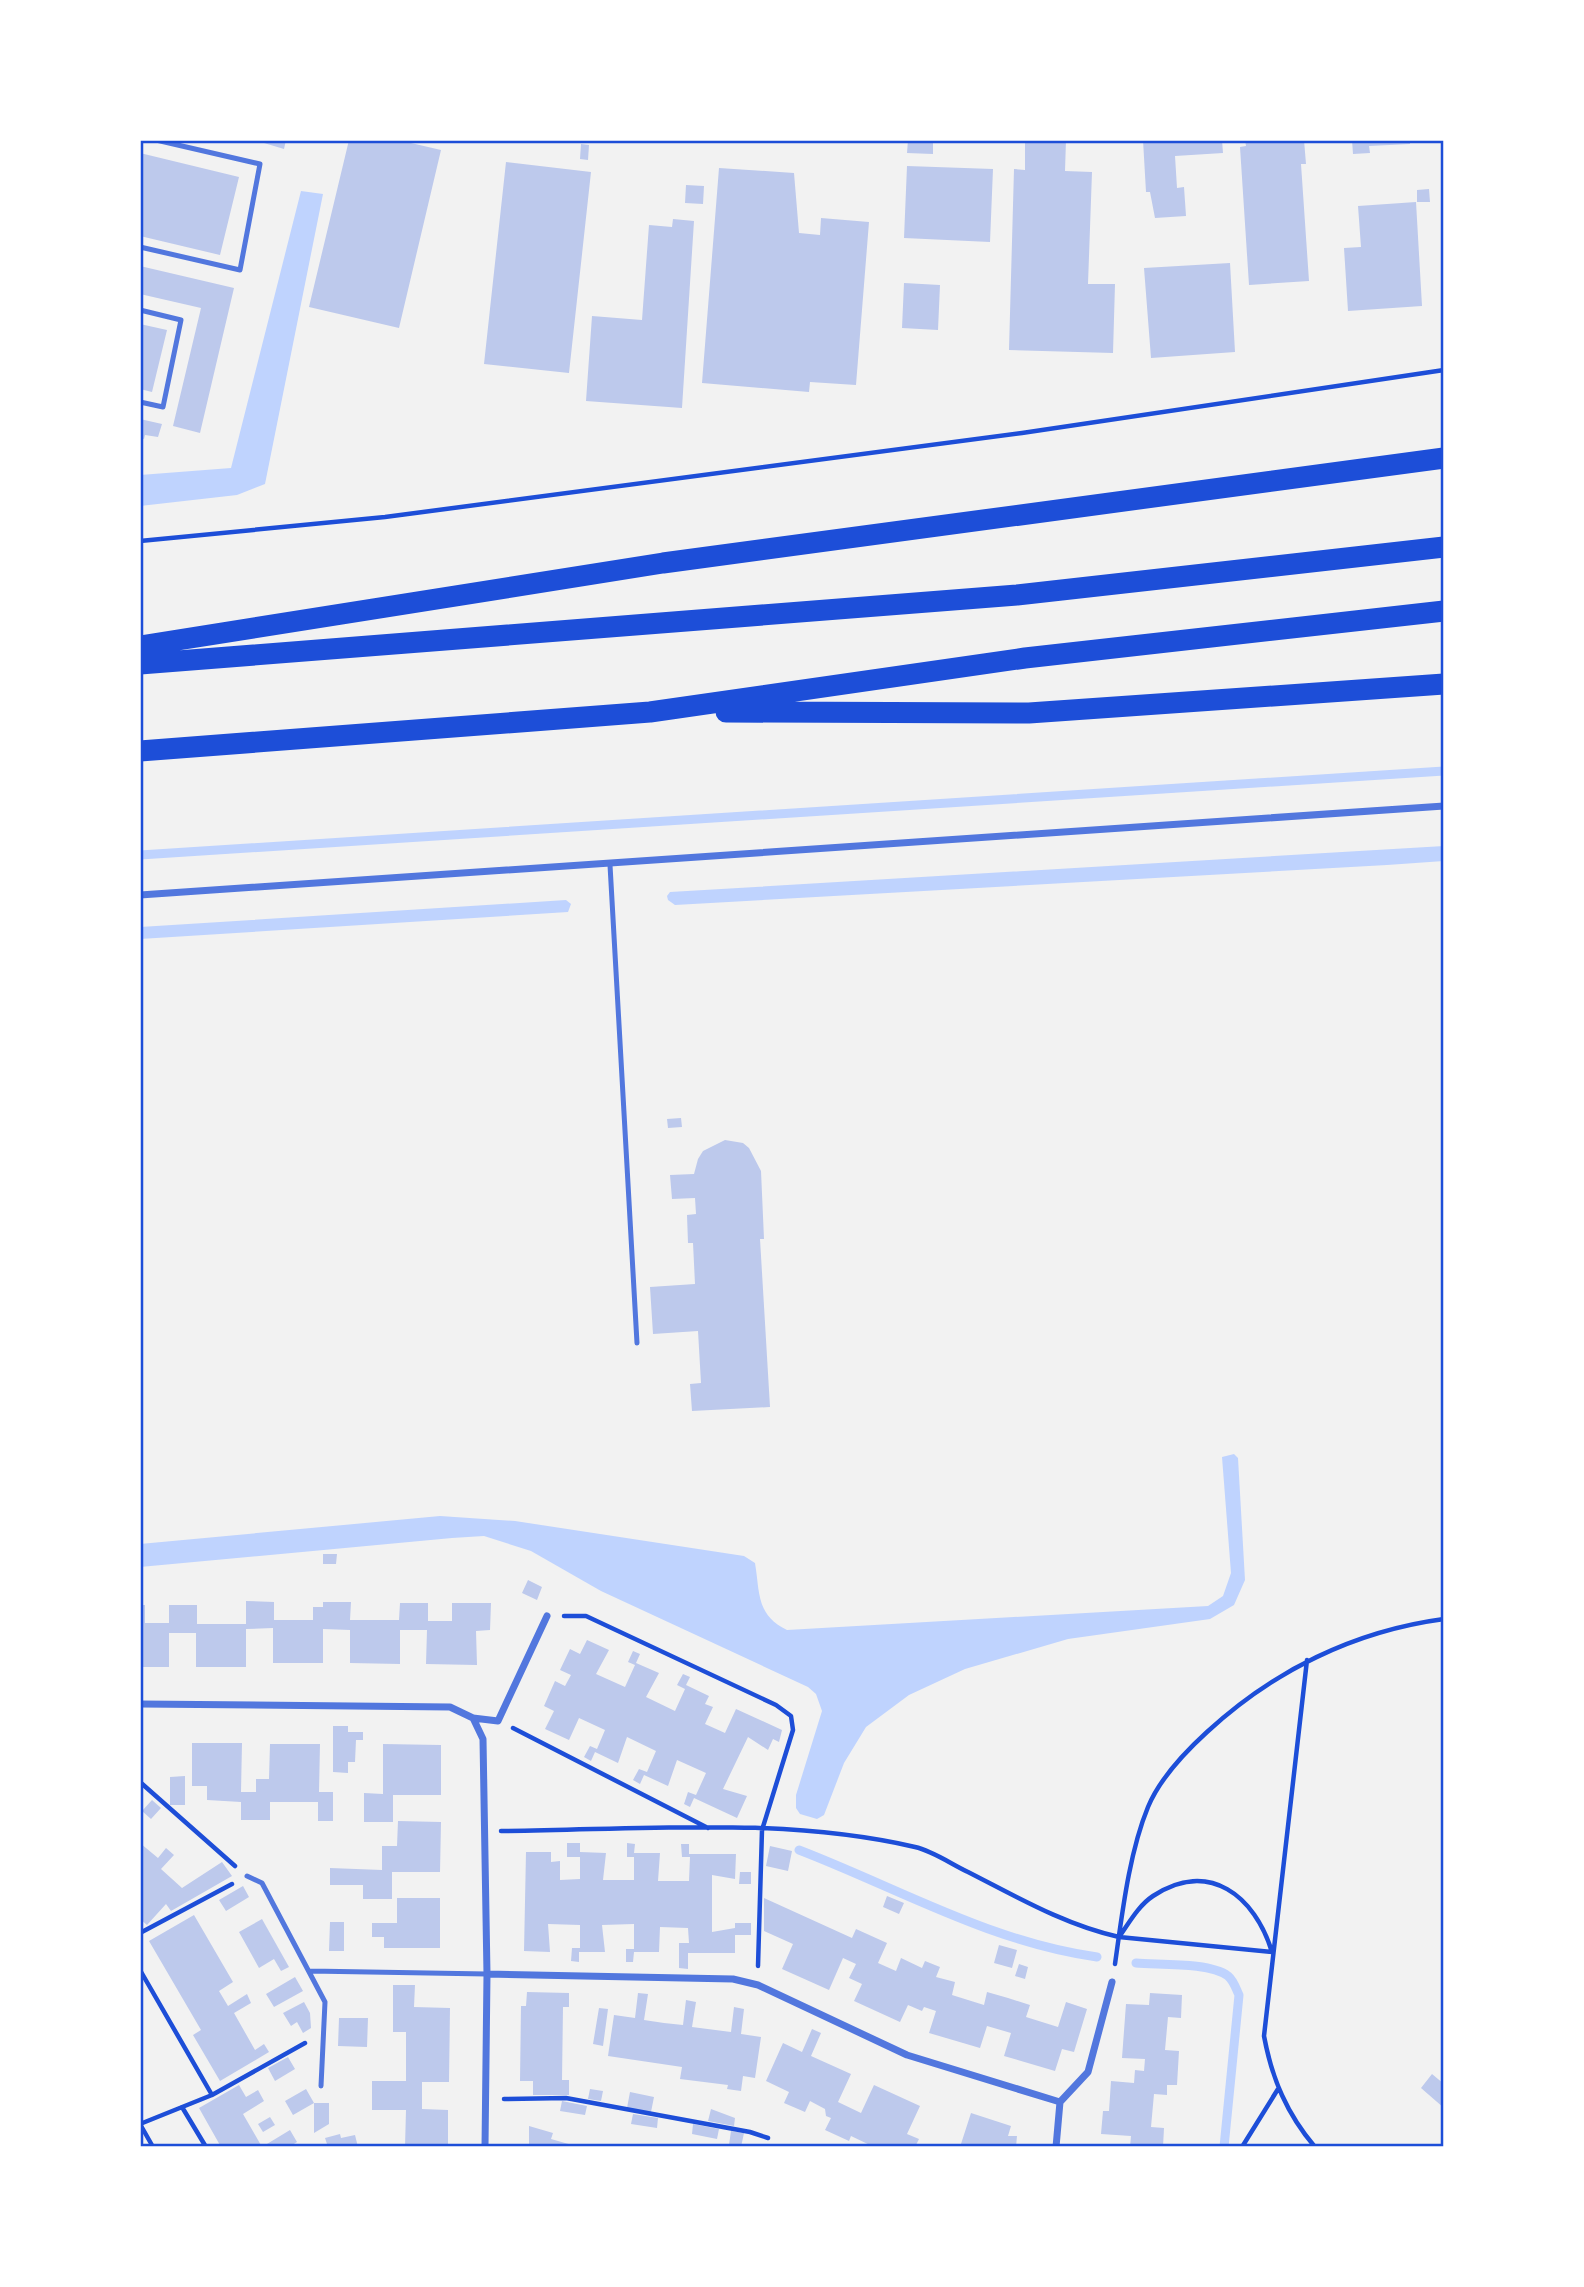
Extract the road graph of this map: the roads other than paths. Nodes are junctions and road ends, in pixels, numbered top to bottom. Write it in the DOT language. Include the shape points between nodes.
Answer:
graph roads {
  1 [pos="156,140"];
  2 [pos="140,247"];
  3 [pos="140,310"];
  4 [pos="140,402"];
  5 [pos="1444,458"];
  6 [pos="1444,547"];
  7 [pos="1444,611"];
  8 [pos="140,646"];
  9 [pos="140,664"];
  10 [pos="1444,684"];
  11 [pos="650,712"];
  12 [pos="140,751"];
  13 [pos="1444,806"];
  14 [pos="610,865"];
  15 [pos="140,895"];
  16 [pos="637,1343"];
  17 [pos="547,1616"];
  18 [pos="140,1704"];
  19 [pos="473,1718"];
  20 [pos="247,1876"];
  21 [pos="310,1971"];
  22 [pos="488,1975"];
  23 [pos="1112,1982"];
  24 [pos="321,2087"];
  25 [pos="1060,2102"];
  26 [pos="485,2147"];
  27 [pos="1056,2147"];
  1 -- 2 [label="lane" via="260,163 240,271"];
  3 -- 4 [label="lane" via="181,320 163,407"];
  5 -- 8 [label="highway" via="663,563"];
  6 -- 9 [label="highway" via="1017,596"];
  7 -- 11 [label="highway" via="1025,658"];
  10 -- 11 [label="highway" via="1029,713"];
  11 -- 12 [label="highway"];
  13 -- 14 [label="street"];
  14 -- 15 [label="street"];
  14 -- 16 [label="lane"];
  17 -- 19 [label="street" via="498,1721"];
  18 -- 19 [label="street" via="450,1707"];
  19 -- 22 [label="street" via="483,1739"];
  20 -- 21 [label="lane" via="261,1883"];
  21 -- 22 [label="lane"];
  21 -- 24 [label="lane" via="325,2002"];
  22 -- 25 [label="street" via="733,1979 758,1985 907,2055"];
  22 -- 26 [label="street"];
  23 -- 25 [label="street" via="1088,2072"];
  25 -- 27 [label="street"];
}
